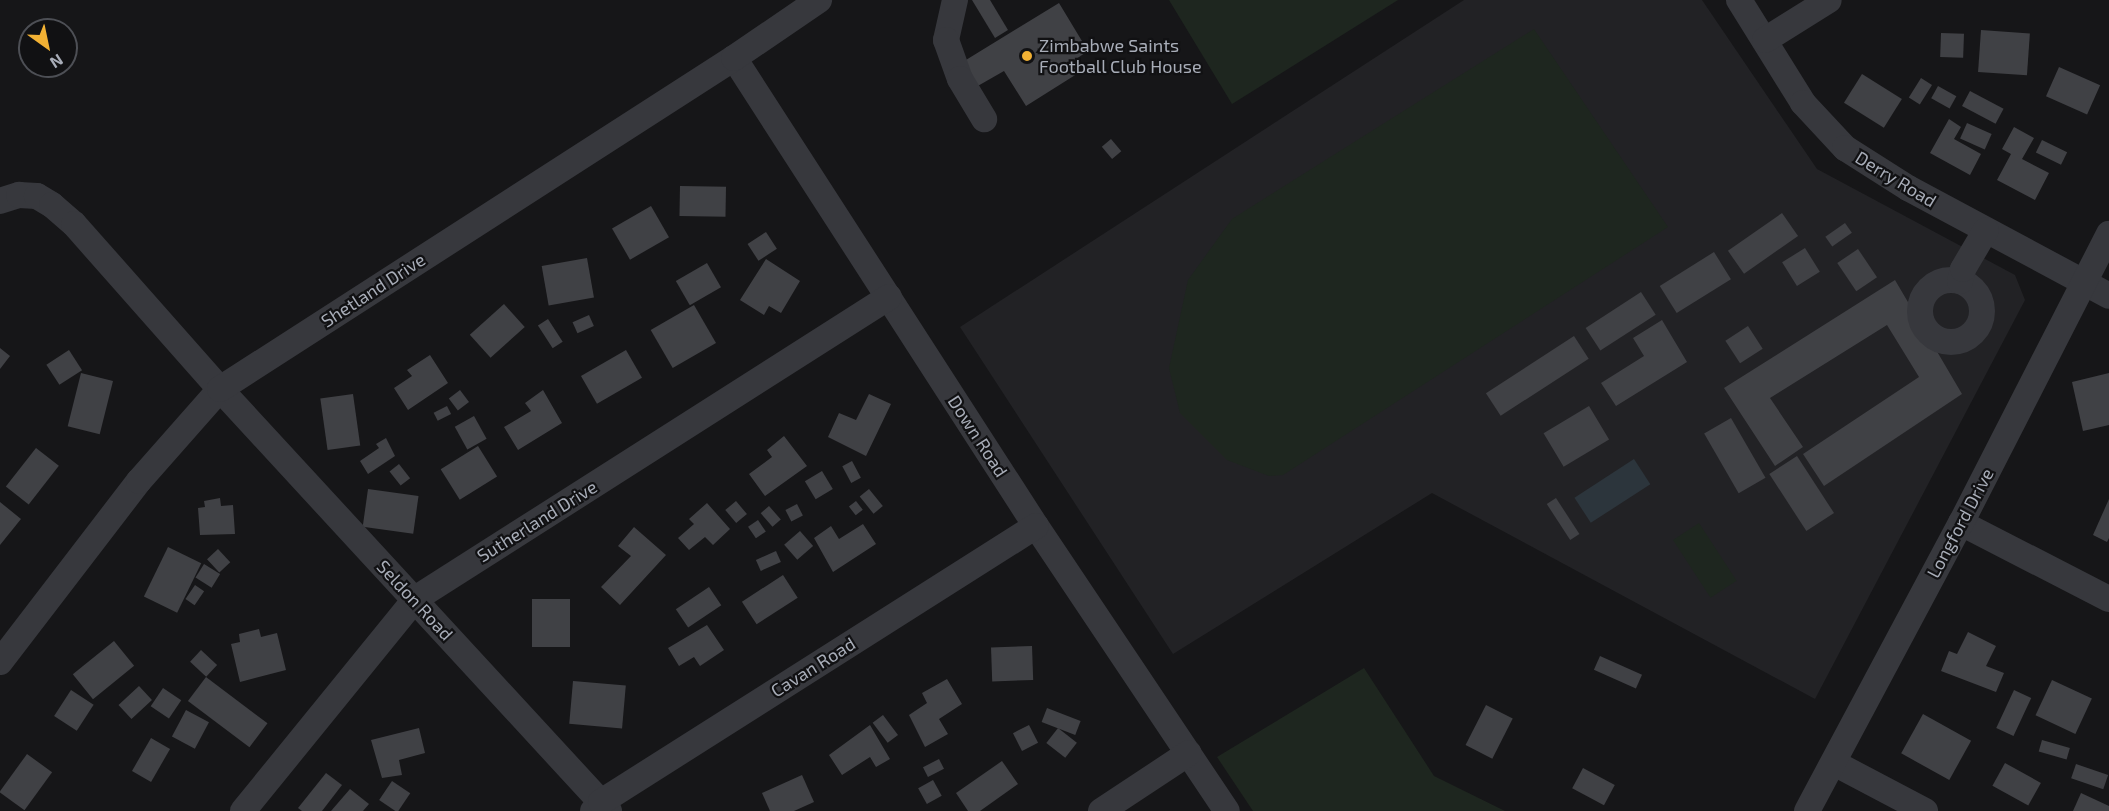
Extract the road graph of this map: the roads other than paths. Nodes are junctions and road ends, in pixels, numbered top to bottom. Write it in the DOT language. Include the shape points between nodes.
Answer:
graph roads {
  1 [pos="819,0"];
  2 [pos="955,0"];
  3 [pos="1739,0"];
  4 [pos="1829,0"];
  5 [pos="1765,40"];
  6 [pos="734,58"];
  7 [pos="984,119"];
  8 [pos="0,201"];
  9 [pos="1986,230"];
  10 [pos="2109,234"];
  11 [pos="1960,281"];
  12 [pos="2084,283"];
  13 [pos="2109,296"];
  14 [pos="889,297"];
  15 [pos="220,389"];
  16 [pos="1961,523"];
  17 [pos="1036,526"];
  18 [pos="415,599"];
  19 [pos="2109,599"];
  20 [pos="0,662"];
  21 [pos="1189,753"];
  22 [pos="1834,763"];
  23 [pos="601,808"];
  24 [pos="243,811"];
  25 [pos="1101,811"];
  26 [pos="1227,811"];
  27 [pos="1808,811"];
  28 [pos="1925,811"];
  1 -- 6 [label="street, Shetland Drive"];
  2 -- 7 [label="street" via="946,40 960,79"];
  3 -- 5 [label="street, Derry Road"];
  4 -- 5 [label="street"];
  5 -- 9 [label="street, Derry Road" via="1803,104 1845,147 1908,188"];
  6 -- 14 [label="street, Down Road"];
  6 -- 15 [label="street, Shetland Drive"];
  8 -- 15 [label="street, Seldon Road" via="19,195 37,196 52,205 74,224"];
  9 -- 11 [label="street"];
  9 -- 12 [label="street, Derry Road"];
  10 -- 12 [label="street, Longford Drive"];
  12 -- 13 [label="street, Derry Road"];
  12 -- 16 [label="street, Longford Drive"];
  14 -- 17 [label="street, Down Road"];
  14 -- 18 [label="street, Sutherland Drive"];
  15 -- 18 [label="street, Seldon Road"];
  15 -- 20 [label="street, Shetland Drive" via="139,481"];
  16 -- 19 [label="street"];
  16 -- 22 [label="street, Longford Drive"];
  17 -- 21 [label="street, Down Road"];
  17 -- 23 [label="street, Cavan Road"];
  18 -- 23 [label="street, Seldon Road"];
  18 -- 24 [label="street, Sutherland Drive"];
  21 -- 25 [label="street"];
  21 -- 26 [label="street, Down Road"];
  22 -- 27 [label="street, Longford Drive"];
  22 -- 28 [label="street"];
}
